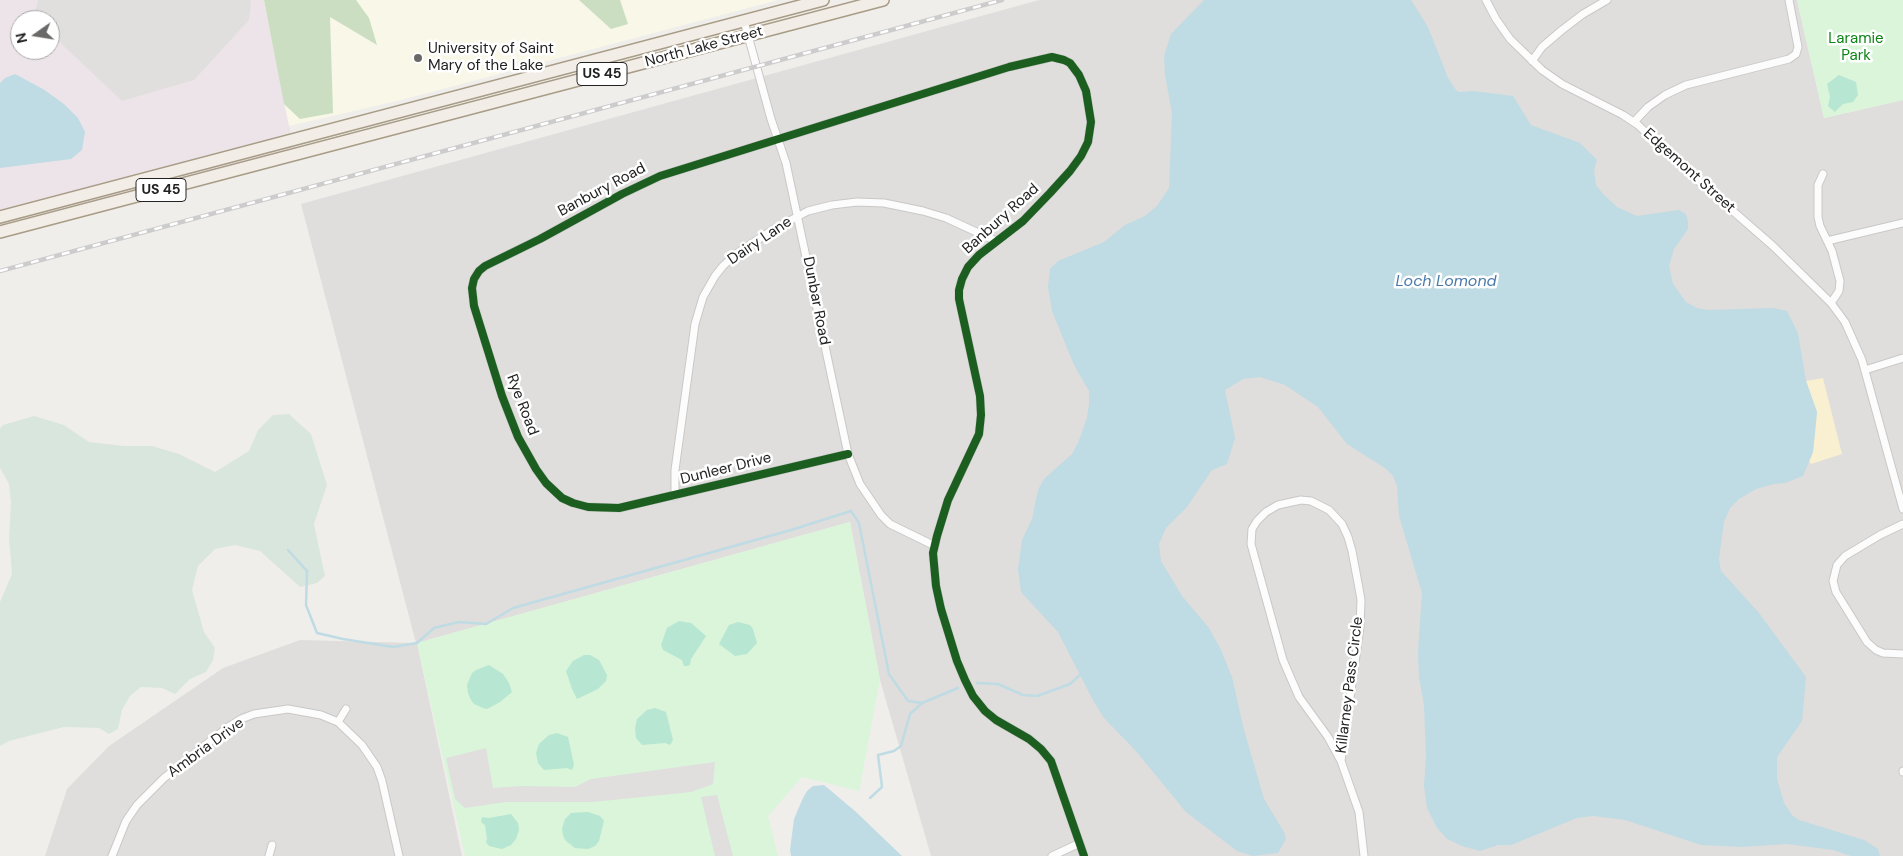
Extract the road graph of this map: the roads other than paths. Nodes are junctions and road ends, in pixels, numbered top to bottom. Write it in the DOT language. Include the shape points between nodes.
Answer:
graph roads {
  1 [pos="823,0"];
  2 [pos="883,0"];
  3 [pos="1486,0"];
  4 [pos="1607,0"];
  5 [pos="1789,0"];
  6 [pos="744,21"];
  7 [pos="748,35"];
  8 [pos="1532,61"];
  9 [pos="1634,122"];
  10 [pos="778,140"];
  11 [pos="1823,174"];
  12 [pos="799,215"];
  13 [pos="0,217"];
  14 [pos="1903,223"];
  15 [pos="0,232"];
  16 [pos="996,241"];
  17 [pos="1827,241"];
  18 [pos="485,266"];
  19 [pos="1832,303"];
  20 [pos="1903,358"];
  21 [pos="1865,370"];
  22 [pos="848,454"];
  23 [pos="675,496"];
  24 [pos="609,509"];
  25 [pos="1903,509"];
  26 [pos="1903,524"];
  27 [pos="935,546"];
  28 [pos="1903,654"];
  29 [pos="346,709"];
  30 [pos="338,722"];
  31 [pos="1340,761"];
  32 [pos="1080,843"];
  33 [pos="272,845"];
  34 [pos="112,856"];
  35 [pos="269,856"];
  36 [pos="399,856"];
  37 [pos="1052,856"];
  38 [pos="1084,856"];
  39 [pos="1364,856"];
  1 -- 6 [label="main road, North Lake Street / US 45"];
  2 -- 7 [label="main road, North Lake Street / US 45"];
  3 -- 8 [label="street, Edgemont Street" via="1510,40"];
  4 -- 8 [label="street" via="1562,30 1542,47"];
  5 -- 9 [label="street" via="1798,38 1796,54 1782,61 1686,85 1648,107"];
  6 -- 7 [label="street, Dunbar Road"];
  6 -- 13 [label="main road, North Lake Street / US 45"];
  7 -- 10 [label="street, Dunbar Road"];
  7 -- 15 [label="main road, North Lake Street / US 45"];
  8 -- 9 [label="street, Edgemont Street" via="1562,84"];
  9 -- 19 [label="street, Edgemont Street"];
  10 -- 12 [label="street, Dunbar Road"];
  10 -- 16 [label="street, Banbury Road" via="1026,62 1062,58 1079,74 1086,91 1091,122 1088,142 1070,172 1023,221"];
  10 -- 18 [label="street, Banbury Road" via="660,176"];
  11 -- 17 [label="street" via="1818,185 1818,217"];
  12 -- 16 [label="street, Dairy Lane" via="832,205 884,203 946,218"];
  12 -- 22 [label="street, Dunbar Road"];
  12 -- 23 [label="street, Dairy Lane" via="736,254 715,276 703,297 691,347 675,470"];
  14 -- 17 [label="street"];
  16 -- 27 [label="street, Banbury Road" via="968,267 959,290 981,415 979,434 948,500"];
  17 -- 19 [label="street" via="1840,281 1840,291"];
  18 -- 24 [label="street, Rye Road" via="474,279 474,306 502,396 528,455 546,483 562,498 588,507"];
  19 -- 21 [label="street, Edgemont Street" via="1855,340"];
  20 -- 21 [label="street"];
  21 -- 25 [label="street, Edgemont Street"];
  22 -- 23 [label="street, Dunleer Drive"];
  22 -- 27 [label="street, Dunbar Road" via="860,484 881,515 890,524"];
  23 -- 24 [label="street, Dunleer Drive"];
  26 -- 28 [label="street" via="1845,556 1837,565 1833,581 1836,592 1867,642 1883,653"];
  27 -- 32 [label="street, Banbury Road" via="934,569 941,609 965,680 985,710 1042,749 1051,761"];
  29 -- 30 [label="street"];
  30 -- 34 [label="street, Ambria Drive" via="300,710 277,709 254,714 228,727 149,791 126,821"];
  30 -- 36 [label="street, Ambria Drive" via="362,745 377,767"];
  31 -- 31 [label="street, Killarney Pass Circle" via="1328,737 1299,697 1284,662 1251,544 1252,529 1257,521 1266,512 1292,501 1311,501 1329,510 1342,524 1352,550 1360,600 1360,627"];
  31 -- 39 [label="street, Killarney Pass Circle" via="1359,812"];
  32 -- 37 [label="street"];
  32 -- 38 [label="street, Banbury Road"];
  33 -- 35 [label="street"];
}
